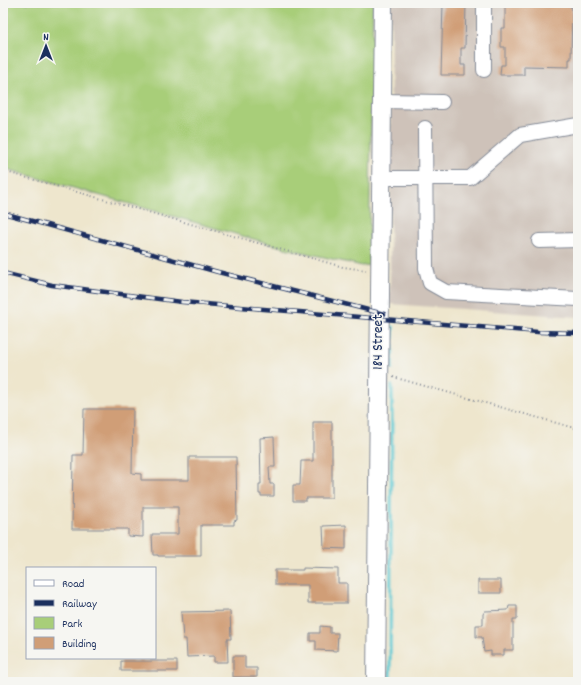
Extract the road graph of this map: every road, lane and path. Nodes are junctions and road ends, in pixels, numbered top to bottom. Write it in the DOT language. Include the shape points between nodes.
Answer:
graph roads {
  1 [pos="383,3"];
  2 [pos="484,3"];
  3 [pos="484,70"];
  4 [pos="381,101"];
  5 [pos="442,102"];
  6 [pos="578,125"];
  7 [pos="425,128"];
  8 [pos="3,171"];
  9 [pos="380,178"];
  10 [pos="425,180"];
  11 [pos="539,240"];
  12 [pos="578,240"];
  13 [pos="370,270"];
  14 [pos="578,299"];
  15 [pos="378,373"];
  16 [pos="578,429"];
  17 [pos="376,682"];
  1 -- 4 [label="main road, 184 Street"];
  2 -- 3 [label="lane"];
  4 -- 5 [label="lane"];
  4 -- 9 [label="main road, 184 Street"];
  6 -- 10 [label="lane" via="520,135 470,178"];
  7 -- 10 [label="lane"];
  8 -- 13 [label="path" via="343,267"];
  9 -- 10 [label="lane"];
  9 -- 15 [label="main road, 184 Street"];
  10 -- 14 [label="lane" via="426,268 430,283 446,292"];
  11 -- 12 [label="lane"];
  15 -- 16 [label="path"];
  15 -- 17 [label="main road, 184 Street"];
}
